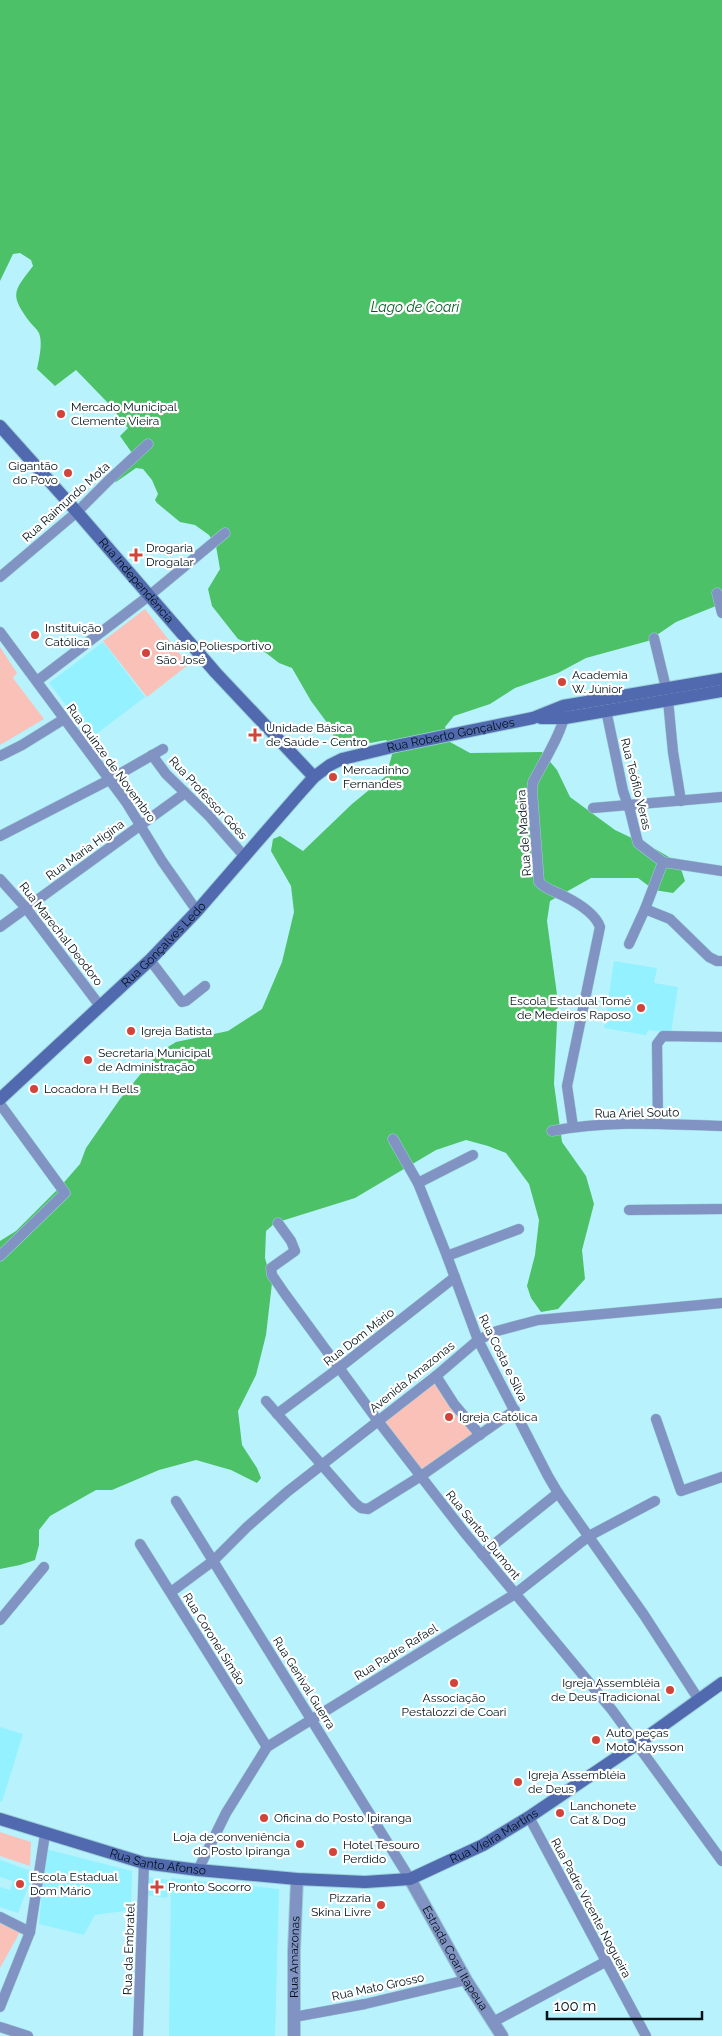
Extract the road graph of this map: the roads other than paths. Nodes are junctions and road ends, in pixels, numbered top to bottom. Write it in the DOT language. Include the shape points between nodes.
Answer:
graph roads {
  1 [pos="0,426"];
  2 [pos="148,444"];
  3 [pos="77,512"];
  4 [pos="225,533"];
  5 [pos="0,577"];
  6 [pos="717,593"];
  7 [pos="150,595"];
  8 [pos="722,613"];
  9 [pos="0,632"];
  10 [pos="654,638"];
  11 [pos="722,678"];
  12 [pos="37,681"];
  13 [pos="722,691"];
  14 [pos="667,694"];
  15 [pos="606,710"];
  16 [pos="564,712"];
  17 [pos="64,720"];
  18 [pos="163,749"];
  19 [pos="152,755"];
  20 [pos="0,756"];
  21 [pos="314,777"];
  22 [pos="109,780"];
  23 [pos="185,794"];
  24 [pos="722,797"];
  25 [pos="681,801"];
  26 [pos="628,804"];
  27 [pos="593,808"];
  28 [pos="141,825"];
  29 [pos="0,836"];
  30 [pos="245,857"];
  31 [pos="663,862"];
  32 [pos="722,871"];
  33 [pos="0,879"];
  34 [pos="26,908"];
  35 [pos="645,909"];
  36 [pos="197,911"];
  37 [pos="0,927"];
  38 [pos="629,944"];
  39 [pos="150,960"];
  40 [pos="722,960"];
  41 [pos="205,986"];
  42 [pos="100,1006"];
  43 [pos="722,1036"];
  44 [pos="0,1100"];
  45 [pos="0,1104"];
  46 [pos="658,1123"];
  47 [pos="722,1126"];
  48 [pos="573,1127"];
  49 [pos="552,1131"];
  50 [pos="393,1139"];
  51 [pos="473,1155"];
  52 [pos="418,1183"];
  53 [pos="722,1209"];
  54 [pos="629,1210"];
  55 [pos="278,1223"];
  56 [pos="519,1229"];
  57 [pos="0,1256"];
  58 [pos="447,1256"];
  59 [pos="455,1277"];
  60 [pos="722,1303"];
  61 [pos="478,1340"];
  62 [pos="339,1368"];
  63 [pos="436,1376"];
  64 [pos="266,1400"];
  65 [pos="515,1410"];
  66 [pos="277,1414"];
  67 [pos="656,1419"];
  68 [pos="378,1421"];
  69 [pos="480,1435"];
  70 [pos="321,1465"];
  71 [pos="421,1476"];
  72 [pos="722,1476"];
  73 [pos="558,1493"];
  74 [pos="176,1501"];
  75 [pos="655,1502"];
  76 [pos="589,1536"];
  77 [pos="140,1544"];
  78 [pos="482,1554"];
  79 [pos="213,1561"];
  80 [pos="44,1567"];
  81 [pos="171,1592"];
  82 [pos="515,1594"];
  83 [pos="0,1620"];
  84 [pos="722,1684"];
  85 [pos="699,1700"];
  86 [pos="311,1719"];
  87 [pos="637,1744"];
  88 [pos="267,1747"];
  89 [pos="529,1817"];
  90 [pos="0,1819"];
  91 [pos="45,1834"];
  92 [pos="722,1861"];
  93 [pos="144,1863"];
  94 [pos="198,1870"];
  95 [pos="297,1879"];
  96 [pos="410,1879"];
  97 [pos="0,1917"];
  98 [pos="30,1932"];
  99 [pos="605,1962"];
  100 [pos="466,1980"];
  101 [pos="0,2007"];
  102 [pos="294,2017"];
  103 [pos="494,2022"];
  104 [pos="0,2027"];
  105 [pos="28,2036"];
  106 [pos="138,2036"];
  107 [pos="294,2036"];
  108 [pos="502,2036"];
  109 [pos="646,2036"];
  1 -- 3 [label="main road, Rua Independência"];
  2 -- 3 [label="street, Rua Raimundo Mota"];
  3 -- 5 [label="street, Rua Raimundo Mota"];
  3 -- 7 [label="main road, Rua Independência"];
  4 -- 7 [label="street"];
  6 -- 8 [label="street"];
  7 -- 12 [label="street"];
  7 -- 21 [label="main road, Rua Independência" via="216,673"];
  9 -- 12 [label="street, Rua Quinze de Novembro"];
  10 -- 14 [label="street"];
  11 -- 14 [label="main road"];
  12 -- 17 [label="street, Rua Quinze de Novembro"];
  13 -- 14 [label="main road"];
  14 -- 15 [label="main road"];
  14 -- 16 [label="main road"];
  14 -- 25 [label="street"];
  15 -- 16 [label="main road"];
  15 -- 26 [label="street, Rua Teófilo Veras"];
  16 -- 21 [label="main road, Rua Roberto Gonçalves" via="342,760"];
  16 -- 48 [label="street, Rua de Madeira" via="532,791 540,882 590,913 600,926 567,1086"];
  17 -- 20 [label="street"];
  17 -- 22 [label="street, Rua Quinze de Novembro"];
  18 -- 19 [label="street"];
  19 -- 22 [label="street"];
  19 -- 23 [label="street, Rua Professor Góes"];
  21 -- 30 [label="main road, Rua Gonçalves Ledo"];
  22 -- 28 [label="street, Rua Quinze de Novembro"];
  22 -- 29 [label="street"];
  23 -- 28 [label="street, Rua Maria Higina"];
  23 -- 30 [label="street, Rua Professor Góes"];
  24 -- 25 [label="street"];
  25 -- 26 [label="street"];
  26 -- 27 [label="street"];
  26 -- 31 [label="street, Rua Teófilo Veras" via="638,842"];
  28 -- 34 [label="street, Rua Maria Higina"];
  28 -- 36 [label="street, Rua Quinze de Novembro"];
  30 -- 36 [label="main road, Rua Gonçalves Ledo"];
  31 -- 32 [label="street, Rua Teófilo Veras"];
  31 -- 35 [label="street"];
  33 -- 34 [label="street, Rua Marechal Deodoro"];
  34 -- 37 [label="street, Rua Maria Higina"];
  34 -- 42 [label="street, Rua Marechal Deodoro"];
  35 -- 38 [label="street"];
  35 -- 40 [label="street" via="670,919 709,957"];
  36 -- 39 [label="main road, Rua Gonçalves Ledo"];
  39 -- 41 [label="street" via="182,1002"];
  39 -- 42 [label="main road, Rua Gonçalves Ledo"];
  42 -- 44 [label="main road, Rua Gonçalves Ledo"];
  43 -- 46 [label="street" via="663,1036 659,1039 656,1044"];
  45 -- 57 [label="street" via="65,1193"];
  46 -- 47 [label="street, Rua Ariel Souto"];
  46 -- 48 [label="street, Rua Ariel Souto"];
  48 -- 49 [label="street, Rua Ariel Souto"];
  50 -- 52 [label="street, Rua Costa e Silva"];
  51 -- 52 [label="street"];
  52 -- 58 [label="street, Rua Costa e Silva"];
  53 -- 54 [label="street"];
  55 -- 62 [label="street, Rua Santos Dumont" via="295,1251 271,1268 272,1275"];
  56 -- 58 [label="street"];
  58 -- 59 [label="street, Rua Costa e Silva"];
  59 -- 61 [label="street, Rua Costa e Silva"];
  59 -- 62 [label="street, Rua Dom Mário"];
  60 -- 61 [label="street, Avenida Amazonas" via="538,1320 497,1331"];
  61 -- 63 [label="street, Avenida Amazonas"];
  61 -- 65 [label="street, Rua Costa e Silva"];
  62 -- 66 [label="street, Rua Dom Mário"];
  62 -- 68 [label="street, Rua Santos Dumont"];
  63 -- 68 [label="street, Avenida Amazonas"];
  63 -- 69 [label="street"];
  64 -- 66 [label="street"];
  65 -- 69 [label="street"];
  65 -- 73 [label="street, Rua Costa e Silva"];
  66 -- 70 [label="street"];
  67 -- 72 [label="street" via="681,1491"];
  68 -- 70 [label="street, Avenida Amazonas"];
  68 -- 71 [label="street, Rua Santos Dumont"];
  69 -- 71 [label="street"];
  70 -- 71 [label="street" via="361,1508 371,1508"];
  70 -- 79 [label="street, Avenida Amazonas" via="247,1527"];
  71 -- 78 [label="street, Rua Santos Dumont"];
  73 -- 76 [label="street, Rua Costa e Silva"];
  73 -- 78 [label="street"];
  74 -- 79 [label="street, Rua Genival Guerra"];
  75 -- 76 [label="street, Rua Padre Rafael"];
  76 -- 82 [label="street, Rua Padre Rafael"];
  76 -- 85 [label="street, Rua Costa e Silva"];
  77 -- 81 [label="street, Rua Coronel Simão"];
  78 -- 82 [label="street, Rua Santos Dumont"];
  79 -- 81 [label="street, Avenida Amazonas"];
  79 -- 86 [label="street, Rua Genival Guerra"];
  80 -- 83 [label="street"];
  81 -- 88 [label="street, Rua Coronel Simão"];
  82 -- 86 [label="street, Rua Padre Rafael"];
  82 -- 87 [label="street, Rua Santos Dumont"];
  84 -- 85 [label="main road, Rua Vieira Martins"];
  85 -- 87 [label="main road, Rua Vieira Martins"];
  86 -- 88 [label="street, Rua Padre Rafael"];
  86 -- 96 [label="street, Rua Genival Guerra"];
  87 -- 89 [label="main road, Rua Vieira Martins"];
  87 -- 92 [label="street, Rua Santos Dumont"];
  88 -- 94 [label="street, Rua Padre Rafael" via="226,1813"];
  89 -- 96 [label="main road, Rua Vieira Martins" via="483,1845"];
  89 -- 99 [label="street, Rua Padre Vicente Nogueira"];
  90 -- 91 [label="main road, Rua Santo Afonso"];
  91 -- 93 [label="main road, Rua Santo Afonso"];
  91 -- 98 [label="street"];
  93 -- 94 [label="main road, Rua Santo Afonso"];
  93 -- 106 [label="street, Rua da Embratel"];
  94 -- 95 [label="main road, Rua Santo Afonso"];
  95 -- 96 [label="main road, Rua Santo Afonso" via="365,1882"];
  95 -- 102 [label="street, Rua Amazonas"];
  96 -- 100 [label="street, Estrada Coari Itapeua"];
  97 -- 98 [label="street"];
  98 -- 101 [label="street"];
  99 -- 103 [label="street"];
  99 -- 109 [label="street, Rua Padre Vicente Nogueira"];
  100 -- 102 [label="street, Rua Mato Grosso"];
  100 -- 103 [label="street, Estrada Coari Itapeua"];
  102 -- 107 [label="street, Rua Amazonas"];
  103 -- 108 [label="street, Estrada Coari Itapeua"];
  104 -- 105 [label="street"];
}
